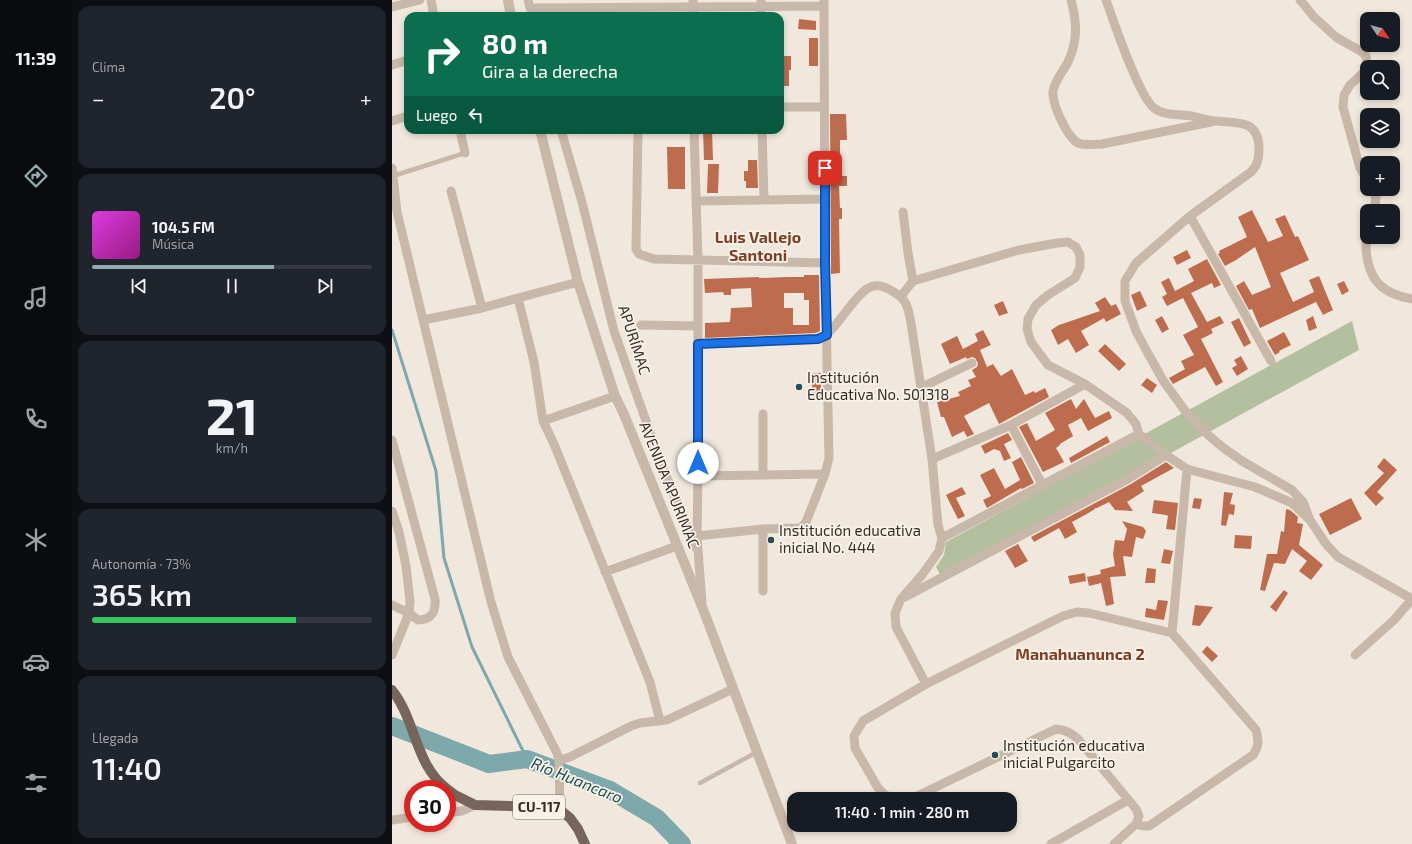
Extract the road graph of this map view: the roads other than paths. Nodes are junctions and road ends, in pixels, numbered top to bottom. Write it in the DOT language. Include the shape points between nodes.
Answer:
graph roads {
  1 [pos="420,0"];
  2 [pos="430,0"];
  3 [pos="508,0"];
  4 [pos="1071,0"];
  5 [pos="1106,0"];
  6 [pos="1300,0"];
  7 [pos="693,3"];
  8 [pos="824,3"];
  9 [pos="392,7"];
  10 [pos="530,8"];
  11 [pos="761,8"];
  12 [pos="433,12"];
  13 [pos="511,12"];
  14 [pos="404,61"];
  15 [pos="392,65"];
  16 [pos="784,107"];
  17 [pos="824,107"];
  18 [pos="404,117"];
  19 [pos="392,121"];
  20 [pos="1216,121"];
  21 [pos="461,134"];
  22 [pos="541,134"];
  23 [pos="562,134"];
  24 [pos="638,134"];
  25 [pos="694,134"];
  26 [pos="762,134"];
  27 [pos="465,153"];
  28 [pos="1360,168"];
  29 [pos="392,172"];
  30 [pos="452,191"];
  31 [pos="825,199"];
  32 [pos="764,200"];
  33 [pos="696,201"];
  34 [pos="903,212"];
  35 [pos="1190,216"];
  36 [pos="1366,244"];
  37 [pos="698,261"];
  38 [pos="825,263"];
  39 [pos="913,281"];
  40 [pos="578,282"];
  41 [pos="901,296"];
  42 [pos="518,298"];
  43 [pos="1412,299"];
  44 [pos="482,308"];
  45 [pos="423,320"];
  46 [pos="640,325"];
  47 [pos="698,326"];
  48 [pos="827,335"];
  49 [pos="698,344"];
  50 [pos="1271,361"];
  51 [pos="972,363"];
  52 [pos="1085,384"];
  53 [pos="922,387"];
  54 [pos="615,396"];
  55 [pos="763,414"];
  56 [pos="543,421"];
  57 [pos="1012,425"];
  58 [pos="1139,434"];
  59 [pos="392,440"];
  60 [pos="1166,454"];
  61 [pos="932,459"];
  62 [pos="1187,469"];
  63 [pos="763,474"];
  64 [pos="825,474"];
  65 [pos="698,476"];
  66 [pos="1042,484"];
  67 [pos="393,515"];
  68 [pos="1310,520"];
  69 [pos="763,529"];
  70 [pos="696,536"];
  71 [pos="942,538"];
  72 [pos="677,546"];
  73 [pos="698,553"];
  74 [pos="605,572"];
  75 [pos="763,591"];
  76 [pos="901,599"];
  77 [pos="1412,599"];
  78 [pos="392,605"];
  79 [pos="703,609"];
  80 [pos="409,613"];
  81 [pos="1172,633"];
  82 [pos="392,655"];
  83 [pos="1355,655"];
  84 [pos="926,684"];
  85 [pos="733,689"];
  86 [pos="392,690"];
  87 [pos="660,721"];
  88 [pos="757,752"];
  89 [pos="559,763"];
  90 [pos="436,780"];
  91 [pos="700,784"];
  92 [pos="456,796"];
  93 [pos="1128,800"];
  94 [pos="475,805"];
  95 [pos="560,810"];
  96 [pos="456,812"];
  97 [pos="404,818"];
  98 [pos="392,820"];
  99 [pos="1136,824"];
  100 [pos="585,844"];
  101 [pos="792,844"];
  102 [pos="1051,844"];
  103 [pos="1114,844"];
  1 -- 9 [label="street"];
  2 -- 12 [label="street"];
  3 -- 13 [label="street"];
  4 -- 20 [label="street" via="1077,28 1068,62 1052,94 1055,106 1072,138 1085,145 1102,144"];
  5 -- 20 [label="street" via="1138,82 1149,103 1166,113"];
  6 -- 28 [label="street" via="1336,37 1366,56 1367,67 1350,85 1344,95 1343,107"];
  7 -- 10 [label="street"];
  7 -- 11 [label="street"];
  8 -- 11 [label="street"];
  8 -- 17 [label="street"];
  14 -- 15 [label="street"];
  16 -- 17 [label="street"];
  17 -- 31 [label="street"];
  18 -- 19 [label="street"];
  20 -- 35 [label="street" via="1236,121 1248,125 1256,135 1259,146 1258,160 1251,172"];
  21 -- 27 [label="street"];
  22 -- 40 [label="street, AVENIDA APURIMAC"];
  23 -- 73 [label="street, APURÍMAC" via="614,331 661,464"];
  24 -- 37 [label="street" via="636,249 642,256 654,259"];
  25 -- 33 [label="street, APURÍMAC"];
  26 -- 32 [label="street"];
  27 -- 29 [label="lane"];
  29 -- 45 [label="street" via="398,212"];
  30 -- 44 [label="street"];
  31 -- 32 [label="street"];
  31 -- 38 [label="street"];
  32 -- 33 [label="street"];
  33 -- 37 [label="street, APURÍMAC"];
  34 -- 39 [label="street"];
  35 -- 50 [label="street"];
  35 -- 68 [label="street" via="1136,263 1125,281 1125,301 1136,331 1164,382 1186,412 1225,449 1292,490 1303,502"];
  36 -- 43 [label="street" via="1368,262 1380,285 1400,297"];
  37 -- 38 [label="street"];
  37 -- 47 [label="street, APURÍMAC"];
  38 -- 48 [label="street"];
  39 -- 41 [label="street"];
  39 -- 52 [label="street" via="1019,250 1068,242 1076,247 1080,255 1080,267 1075,278 1036,305 1028,319 1027,329 1031,342 1048,365"];
  40 -- 42 [label="street"];
  40 -- 54 [label="street, AVENIDA APURIMAC"];
  41 -- 48 [label="street" via="888,288 874,286 862,292"];
  41 -- 53 [label="street" via="908,309"];
  42 -- 44 [label="street"];
  42 -- 56 [label="street" via="534,362"];
  44 -- 45 [label="street"];
  45 -- 89 [label="street" via="489,594 508,657 557,753"];
  46 -- 47 [label="street"];
  47 -- 49 [label="street, APURÍMAC"];
  48 -- 49 [label="street" via="818,339"];
  48 -- 64 [label="street" via="828,458"];
  49 -- 65 [label="street, APURÍMAC"];
  51 -- 53 [label="street"];
  52 -- 57 [label="street"];
  52 -- 58 [label="street" via="1127,413 1136,424"];
  53 -- 61 [label="street"];
  54 -- 56 [label="street"];
  54 -- 72 [label="street, AVENIDA APURIMAC"];
  55 -- 63 [label="street"];
  56 -- 74 [label="street"];
  57 -- 61 [label="street"];
  57 -- 66 [label="street"];
  58 -- 60 [label="street"];
  58 -- 66 [label="street"];
  59 -- 80 [label="street" via="436,607 428,619 418,620"];
  60 -- 62 [label="street"];
  60 -- 76 [label="street" via="1128,479"];
  61 -- 71 [label="street" via="938,525"];
  62 -- 68 [label="street" via="1255,487 1292,503"];
  62 -- 81 [label="street"];
  63 -- 64 [label="street"];
  63 -- 65 [label="street"];
  64 -- 69 [label="street" via="803,526"];
  65 -- 70 [label="street, APURÍMAC"];
  66 -- 71 [label="street"];
  67 -- 80 [label="street" via="406,566"];
  68 -- 77 [label="street" via="1338,557"];
  69 -- 70 [label="street"];
  69 -- 75 [label="street"];
  70 -- 73 [label="street, APURÍMAC"];
  71 -- 76 [label="street" via="939,551"];
  72 -- 74 [label="street"];
  72 -- 79 [label="street, AVENIDA APURIMAC"];
  73 -- 79 [label="street, APURÍMAC"];
  74 -- 87 [label="street" via="650,682"];
  76 -- 84 [label="street" via="895,613 896,627"];
  77 -- 83 [label="street" via="1394,620"];
  78 -- 80 [label="street"];
  79 -- 85 [label="street, AVENIDA APURIMAC"];
  80 -- 82 [label="street"];
  81 -- 84 [label="street" via="1089,612 1077,612 1063,616"];
  81 -- 99 [label="street" via="1256,730 1258,748 1253,755 1149,826"];
  84 -- 93 [label="street" via="863,721 854,736 855,748 878,788 885,795 895,799 913,798 1056,729 1067,731 1078,739"];
  85 -- 87 [label="street"];
  85 -- 88 [label="street, AVENIDA APURIMAC"];
  86 -- 90 [label="main road, CU-117" via="398,697 424,760"];
  87 -- 89 [label="street" via="632,726"];
  88 -- 91 [label="lane"];
  88 -- 101 [label="street, AVENIDA APURIMAC"];
  89 -- 95 [label="street"];
  92 -- 94 [label="main road, CU-117"];
  93 -- 99 [label="street" via="1140,816"];
  93 -- 102 [label="street"];
  94 -- 95 [label="main road, CU-117"];
  94 -- 96 [label="street"];
  95 -- 100 [label="main road, CU-117" via="570,818"];
  97 -- 98 [label="street"];
  99 -- 103 [label="street"];
}
